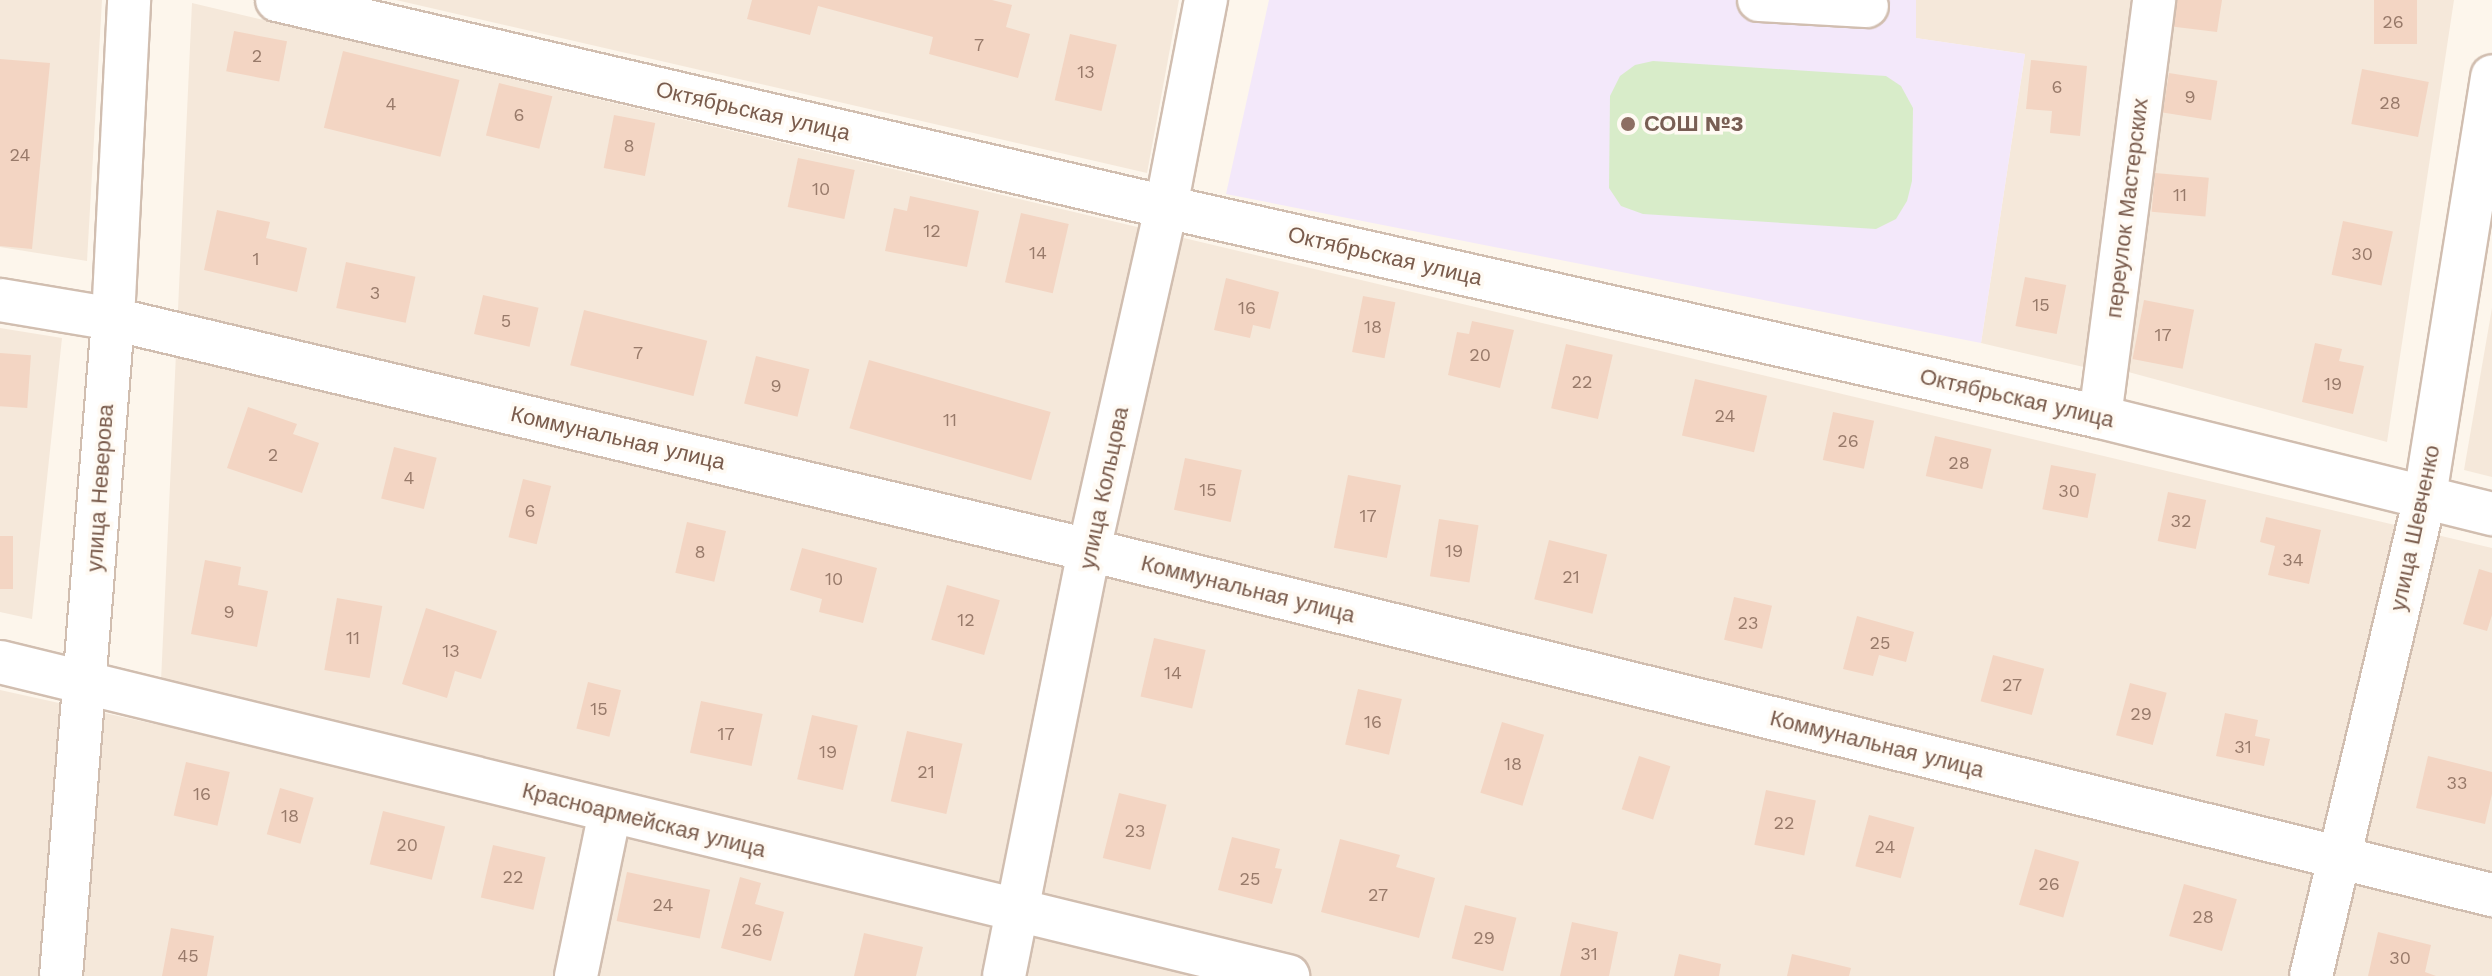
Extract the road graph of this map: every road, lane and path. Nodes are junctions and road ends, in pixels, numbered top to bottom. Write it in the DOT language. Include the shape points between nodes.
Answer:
graph roads {
  1 [pos="129,0"];
  2 [pos="277,0"];
  3 [pos="1206,0"];
  4 [pos="1759,0"];
  5 [pos="2154,0"];
  6 [pos="1867,6"];
  7 [pos="2492,76"];
  8 [pos="1166,207"];
  9 [pos="0,300"];
  10 [pos="113,319"];
  11 [pos="2100,417"];
  12 [pos="2425,496"];
  13 [pos="2492,514"];
  14 [pos="1089,550"];
  15 [pos="0,662"];
  16 [pos="85,683"];
  17 [pos="610,812"];
  18 [pos="2339,859"];
  19 [pos="2492,895"];
  20 [pos="1018,912"];
  21 [pos="61,976"];
  22 [pos="576,976"];
  23 [pos="1004,976"];
  24 [pos="1288,976"];
  25 [pos="2311,976"];
  1 -- 10 [label="street, улица Неверова"];
  2 -- 8 [label="street, Октябрьская улица"];
  3 -- 8 [label="street, улица Кольцова"];
  4 -- 6 [label="street"];
  5 -- 11 [label="street, переулок Мастерских"];
  7 -- 12 [label="street, улица Шевченко"];
  8 -- 11 [label="street, Октябрьская улица"];
  8 -- 14 [label="street, улица Кольцова"];
  9 -- 10 [label="street, Коммунальная улица"];
  10 -- 14 [label="street, Коммунальная улица"];
  10 -- 16 [label="street, улица Неверова"];
  11 -- 12 [label="street, Октябрьская улица"];
  12 -- 13 [label="street, Октябрьская улица"];
  12 -- 18 [label="street, улица Шевченко"];
  14 -- 18 [label="street, Коммунальная улица"];
  14 -- 20 [label="street, улица Кольцова"];
  15 -- 16 [label="street, Красноармейская улица"];
  16 -- 17 [label="street, Красноармейская улица"];
  16 -- 21 [label="street, улица Неверова"];
  17 -- 20 [label="street, Красноармейская улица"];
  17 -- 22 [label="street"];
  18 -- 19 [label="street, Коммунальная улица"];
  18 -- 25 [label="street, улица Шевченко"];
  20 -- 23 [label="street, улица Кольцова"];
  20 -- 24 [label="street, Красноармейская улица"];
}
